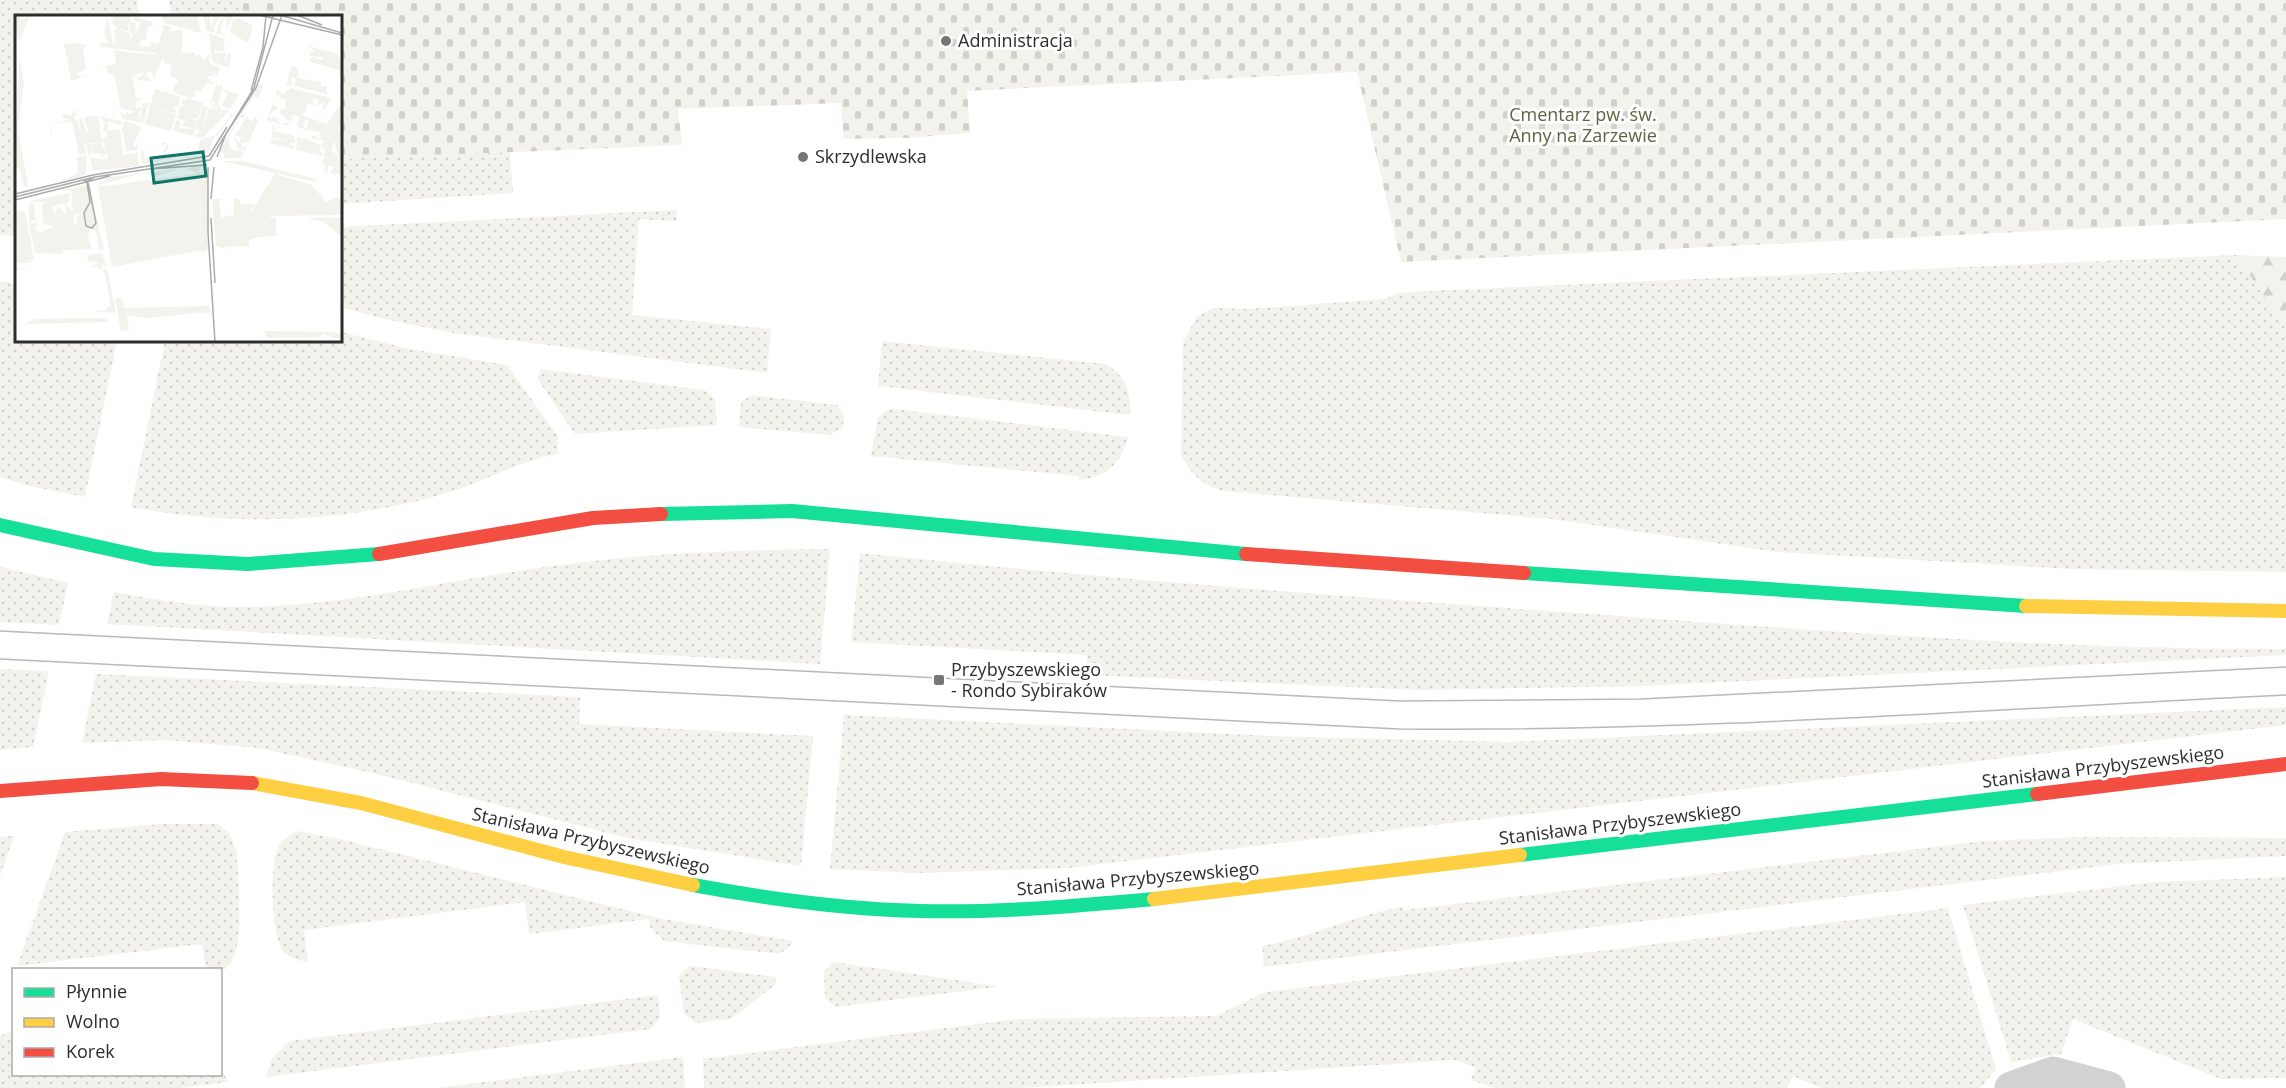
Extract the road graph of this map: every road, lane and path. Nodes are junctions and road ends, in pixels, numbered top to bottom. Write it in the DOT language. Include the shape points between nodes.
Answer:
graph roads {
  1 [pos="0,525"];
  2 [pos="2286,611"];
  3 [pos="2286,764"];
  4 [pos="0,791"];
  5 [pos="2011,1088"];
  6 [pos="2109,1088"];
  1 -- 2 [label="main road" via="154,559 248,564 386,553 593,518 792,512 1218,552 1879,598 2067,608"];
  3 -- 4 [label="main road, Stanisława Przybyszewskiego" via="1180,896 1068,907 957,911 797,900 665,880 362,805 256,784 163,780"];
  5 -- 6 [label="street" via="2053,1073"];
}
